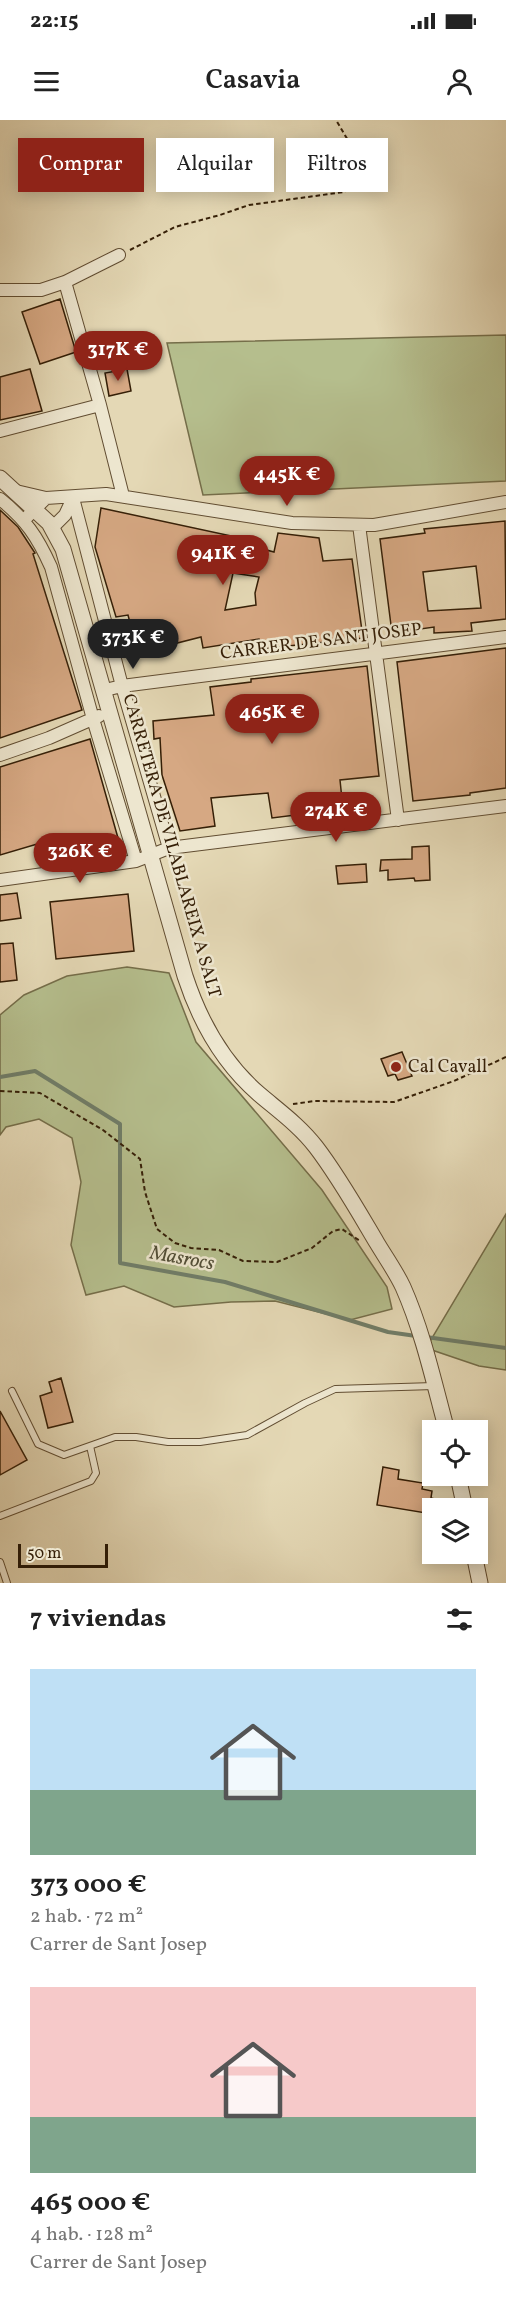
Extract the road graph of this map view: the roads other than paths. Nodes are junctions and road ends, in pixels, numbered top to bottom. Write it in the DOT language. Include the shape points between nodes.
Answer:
graph roads {
  1 [pos="119,255"];
  2 [pos="65,282"];
  3 [pos="0,290"];
  4 [pos="100,405"];
  5 [pos="0,431"];
  6 [pos="0,478"];
  7 [pos="123,496"];
  8 [pos="73,498"];
  9 [pos="0,499"];
  10 [pos="506,502"];
  11 [pos="41,504"];
  12 [pos="24,520"];
  13 [pos="359,525"];
  14 [pos="52,528"];
  15 [pos="506,637"];
  16 [pos="377,652"];
  17 [pos="122,686"];
  18 [pos="105,690"];
  19 [pos="111,711"];
  20 [pos="93,718"];
  21 [pos="0,755"];
  22 [pos="506,806"];
  23 [pos="398,820"];
  24 [pos="169,848"];
  25 [pos="152,854"];
  26 [pos="136,861"];
  27 [pos="0,880"];
  28 [pos="434,1386"];
  29 [pos="12,1391"];
  30 [pos="444,1420"];
  31 [pos="90,1446"];
  32 [pos="0,1516"];
  33 [pos="0,1562"];
  34 [pos="481,1564"];
  35 [pos="7,1583"];
  36 [pos="480,1583"];
  1 -- 2 [label="street"];
  2 -- 3 [label="street" via="41,290"];
  2 -- 4 [label="street"];
  4 -- 5 [label="street"];
  4 -- 7 [label="street"];
  6 -- 11 [label="street, CARRETERA DE VILABLAREIX A SALT"];
  7 -- 8 [label="street"];
  7 -- 13 [label="street" via="292,523"];
  8 -- 11 [label="street"];
  8 -- 14 [label="street" via="65,515"];
  8 -- 17 [label="street"];
  9 -- 12 [label="street"];
  10 -- 13 [label="street"];
  11 -- 12 [label="street"];
  11 -- 14 [label="street, CARRETERA DE VILABLAREIX A SALT"];
  12 -- 20 [label="street" via="41,543 51,567"];
  13 -- 16 [label="street"];
  14 -- 18 [label="street, CARRETERA DE VILABLAREIX A SALT" via="71,571"];
  15 -- 16 [label="street, CARRER DE SANT JOSEP"];
  16 -- 17 [label="street, CARRER DE SANT JOSEP"];
  16 -- 23 [label="street"];
  17 -- 18 [label="street, CARRER DE SANT JOSEP"];
  17 -- 24 [label="street"];
  18 -- 19 [label="street, CARRETERA DE VILABLAREIX A SALT"];
  19 -- 20 [label="street"];
  19 -- 25 [label="street, CARRETERA DE VILABLAREIX A SALT"];
  20 -- 21 [label="street"];
  20 -- 26 [label="street"];
  22 -- 23 [label="street"];
  23 -- 24 [label="street"];
  24 -- 25 [label="street"];
  25 -- 26 [label="street"];
  25 -- 28 [label="street, CARRETERA DE VILABLAREIX A SALT" via="188,984 203,1023 245,1080 296,1125 332,1168 402,1285"];
  26 -- 27 [label="street"];
  28 -- 30 [label="street, CARRETERA DE VILABLAREIX A SALT"];
  28 -- 31 [label="lane" via="335,1389 247,1435 200,1442 115,1437"];
  29 -- 31 [label="lane" via="38,1444 64,1455"];
  31 -- 32 [label="lane" via="96,1473 91,1481"];
  33 -- 35 [label="lane"];
  34 -- 36 [label="street"];
}
